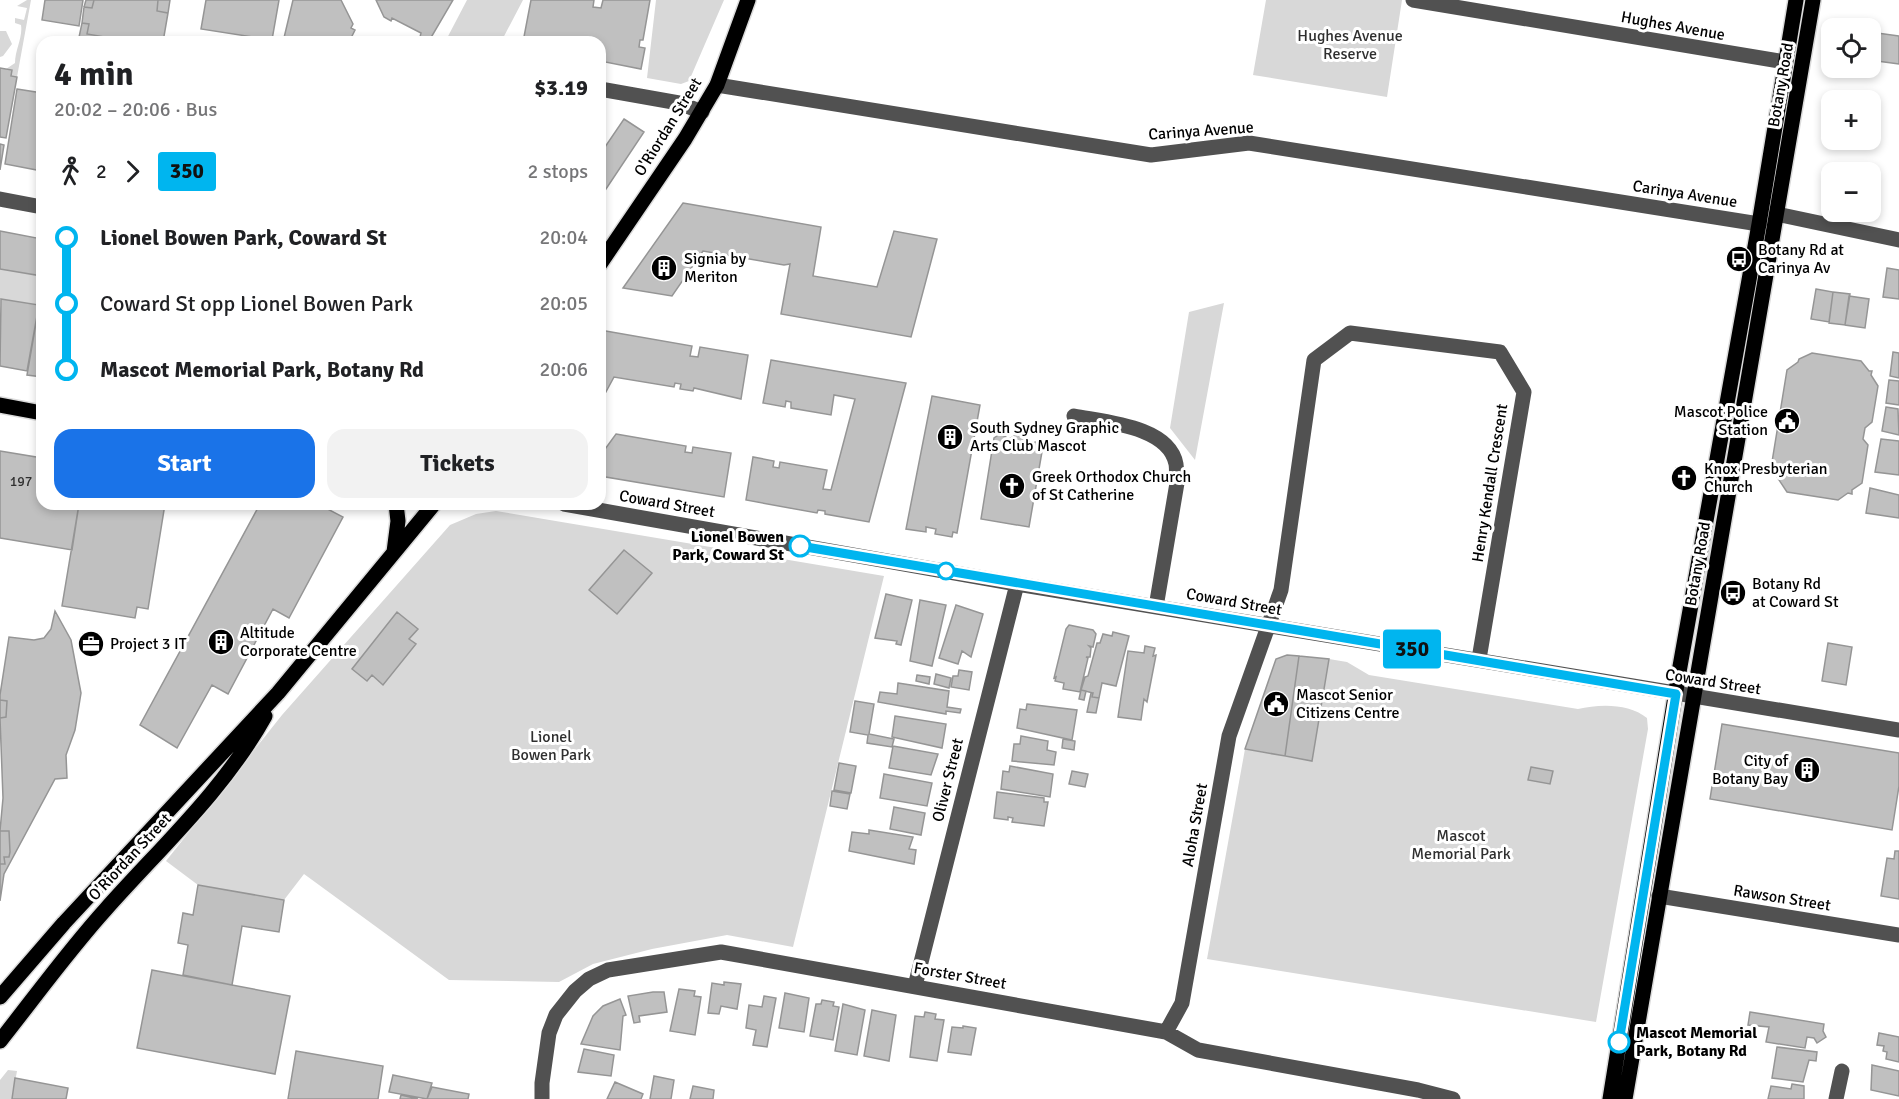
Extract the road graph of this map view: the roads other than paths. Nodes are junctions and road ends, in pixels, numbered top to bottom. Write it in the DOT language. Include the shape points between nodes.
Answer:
graph roads {
  1 [pos="748,0"];
  2 [pos="1413,0"];
  3 [pos="1796,0"];
  4 [pos="1814,0"];
  5 [pos="1785,62"];
  6 [pos="717,86"];
  7 [pos="606,90"];
  8 [pos="702,112"];
  9 [pos="0,199"];
  10 [pos="36,206"];
  11 [pos="1777,214"];
  12 [pos="1759,224"];
  13 [pos="1899,240"];
  14 [pos="606,255"];
  15 [pos="0,405"];
  16 [pos="36,412"];
  17 [pos="1074,416"];
  18 [pos="397,510"];
  19 [pos="429,510"];
  20 [pos="598,510"];
  21 [pos="394,552"];
  22 [pos="1017,584"];
  23 [pos="1156,607"];
  24 [pos="1268,626"];
  25 [pos="1479,659"];
  26 [pos="278,693"];
  27 [pos="1676,694"];
  28 [pos="1694,697"];
  29 [pos="1899,730"];
  30 [pos="1659,897"];
  31 [pos="1899,935"];
  32 [pos="915,986"];
  33 [pos="0,997"];
  34 [pos="1166,1032"];
  35 [pos="0,1041"];
  36 [pos="1842,1071"];
  37 [pos="542,1099"];
  38 [pos="1453,1099"];
  39 [pos="1610,1099"];
  40 [pos="1624,1099"];
  41 [pos="1836,1099"];
  1 -- 6 [label="main road, O'Riordan Street"];
  2 -- 5 [label="street, Hughes Avenue"];
  3 -- 5 [label="main road, Botany Road"];
  4 -- 11 [label="main road, Botany Road"];
  5 -- 12 [label="main road, Botany Road"];
  6 -- 8 [label="main road, O'Riordan Street"];
  6 -- 12 [label="street, Carinya Avenue" via="1151,154 1249,143"];
  7 -- 8 [label="street" via="679,103"];
  8 -- 14 [label="main road, O'Riordan Street"];
  9 -- 10 [label="street"];
  11 -- 13 [label="street"];
  11 -- 28 [label="main road, Botany Road"];
  12 -- 27 [label="main road, Botany Road"];
  15 -- 16 [label="main road"];
  17 -- 23 [label="street" via="1129,426 1154,436 1168,448 1176,463 1177,483"];
  18 -- 21 [label="main road"];
  19 -- 21 [label="main road, O'Riordan Street"];
  20 -- 22 [label="street, Coward Street"];
  21 -- 26 [label="main road, O'Riordan Street"];
  22 -- 23 [label="street, Coward Street"];
  22 -- 32 [label="street, Oliver Street"];
  23 -- 24 [label="street, Coward Street"];
  24 -- 25 [label="street, Coward Street"];
  24 -- 25 [label="street, Henry Kendall Crescent" via="1281,590 1314,360 1350,333 1500,352 1524,392"];
  24 -- 34 [label="street, Aloha Street" via="1229,736 1182,1003"];
  25 -- 27 [label="street, Coward Street"];
  26 -- 33 [label="main road, O'Riordan Street"];
  26 -- 35 [label="main road, O'Riordan Street" via="245,751 196,812 104,911"];
  27 -- 28 [label="street, Coward Street"];
  27 -- 39 [label="main road, Botany Road"];
  28 -- 29 [label="street, Coward Street"];
  28 -- 30 [label="main road, Botany Road"];
  30 -- 31 [label="street, Rawson Street"];
  30 -- 40 [label="main road, Botany Road"];
  32 -- 34 [label="street, Forster Street"];
  32 -- 37 [label="street, Forster Street" via="722,952 608,970 575,991 556,1016 547,1047"];
  34 -- 38 [label="street, Forster Street" via="1198,1050"];
  36 -- 41 [label="street"];
}
